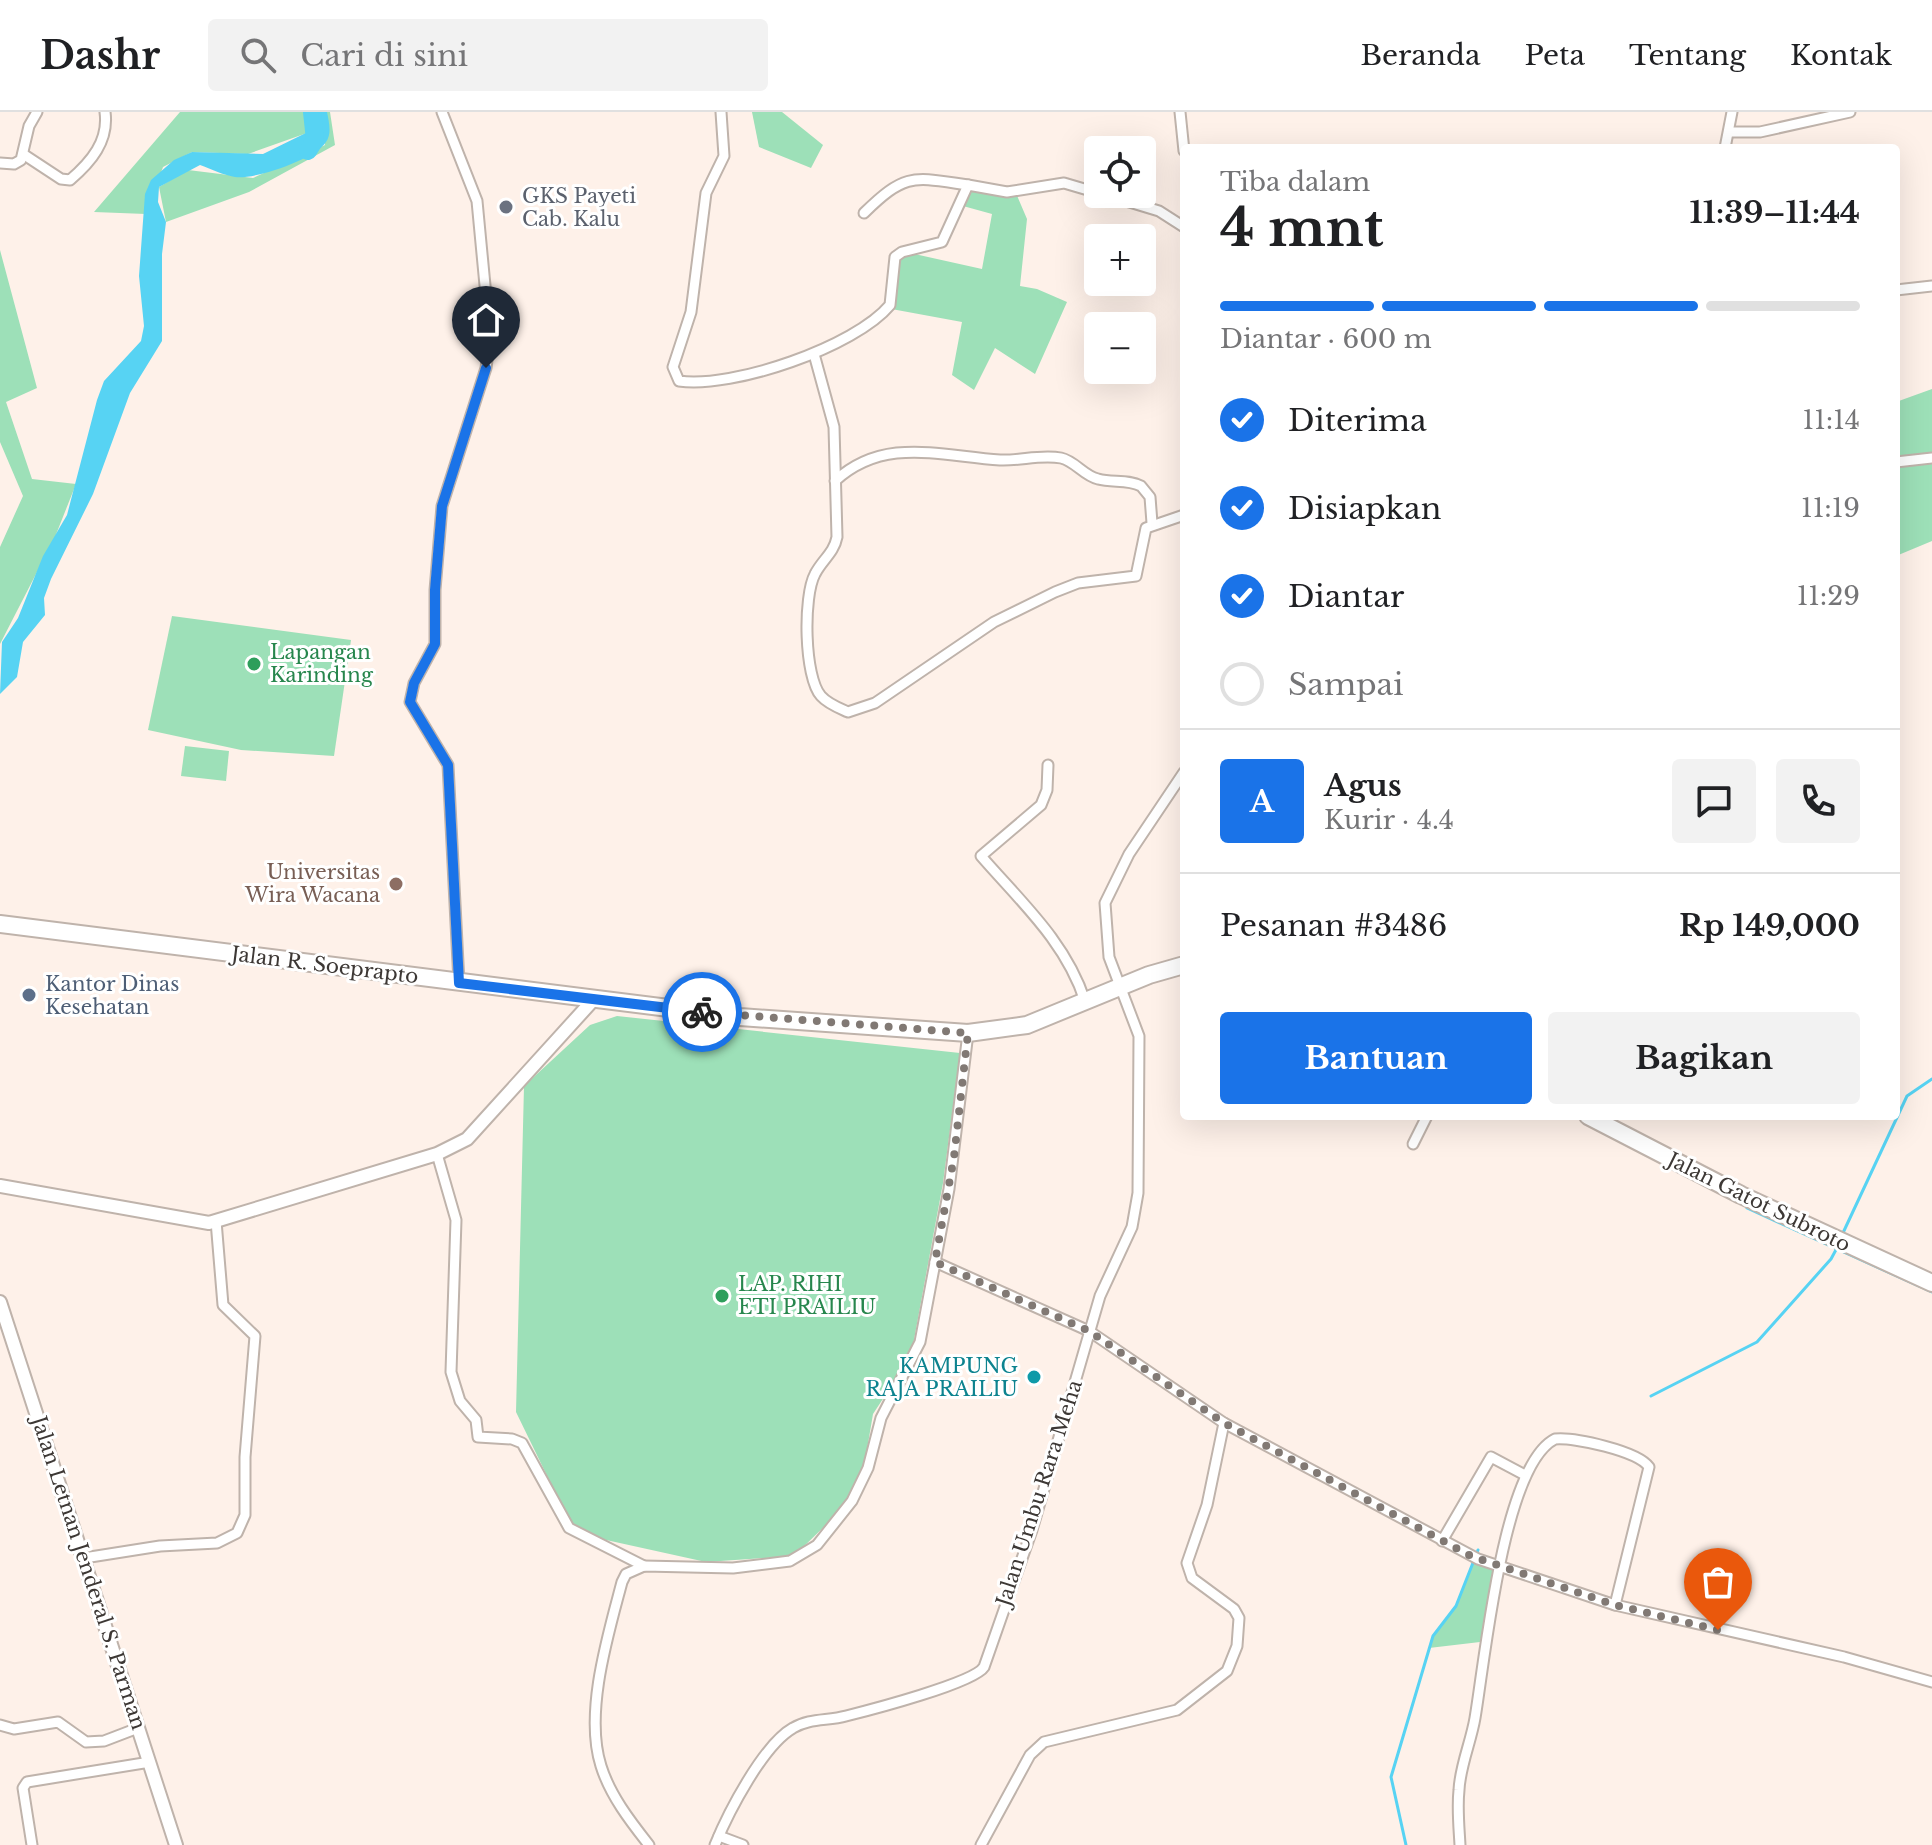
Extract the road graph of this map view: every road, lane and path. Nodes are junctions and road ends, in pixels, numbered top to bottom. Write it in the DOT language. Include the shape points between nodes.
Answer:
graph roads {
  1 [pos="37,112"];
  2 [pos="105,112"];
  3 [pos="442,112"];
  4 [pos="721,112"];
  5 [pos="1180,112"];
  6 [pos="1732,112"];
  7 [pos="1850,112"];
  8 [pos="1729,132"];
  9 [pos="1183,144"];
  10 [pos="1726,144"];
  11 [pos="23,154"];
  12 [pos="0,163"];
  13 [pos="968,185"];
  14 [pos="1084,189"];
  15 [pos="1149,208"];
  16 [pos="864,213"];
  17 [pos="1180,224"];
  18 [pos="1932,286"];
  19 [pos="1900,290"];
  20 [pos="814,354"];
  21 [pos="1932,458"];
  22 [pos="1900,462"];
  23 [pos="835,481"];
  24 [pos="1180,516"];
  25 [pos="1152,523"];
  26 [pos="1048,765"];
  27 [pos="1180,778"];
  28 [pos="0,924"];
  29 [pos="1180,966"];
  30 [pos="459,983"];
  31 [pos="1120,986"];
  32 [pos="594,999"];
  33 [pos="1085,1001"];
  34 [pos="968,1033"];
  35 [pos="1425,1120"];
  36 [pos="1596,1120"];
  37 [pos="1413,1144"];
  38 [pos="437,1154"];
  39 [pos="0,1186"];
  40 [pos="216,1221"];
  41 [pos="935,1262"];
  42 [pos="1932,1283"];
  43 [pos="0,1302"];
  44 [pos="1089,1331"];
  45 [pos="1224,1423"];
  46 [pos="1525,1475"];
  47 [pos="1442,1541"];
  48 [pos="84,1558"];
  49 [pos="644,1566"];
  50 [pos="1500,1567"];
  51 [pos="1615,1605"];
  52 [pos="1932,1682"];
  53 [pos="0,1725"];
  54 [pos="138,1728"];
  55 [pos="150,1762"];
  56 [pos="717,1840"];
  57 [pos="32,1845"];
  58 [pos="176,1845"];
  59 [pos="649,1845"];
  60 [pos="743,1845"];
  61 [pos="981,1845"];
  62 [pos="1460,1845"];
  1 -- 11 [label="street"];
  2 -- 11 [label="street" via="99,149 70,180"];
  3 -- 30 [label="street" via="477,201 491,322 486,368 442,506 435,644 410,702 448,765"];
  4 -- 20 [label="street" via="724,156 706,193 691,312 674,373 686,382 744,374"];
  5 -- 9 [label="street"];
  6 -- 8 [label="street"];
  7 -- 8 [label="street" via="1760,132"];
  8 -- 10 [label="street"];
  11 -- 12 [label="street" via="19,163"];
  13 -- 14 [label="street" via="1007,192 1064,183"];
  13 -- 16 [label="street" via="909,179"];
  13 -- 20 [label="street" via="942,242 895,257 891,300 885,310"];
  15 -- 17 [label="street"];
  18 -- 19 [label="street"];
  20 -- 23 [label="street" via="834,427"];
  21 -- 22 [label="street"];
  23 -- 25 [label="street" via="869,457 891,454 928,452 997,460 1057,457 1090,477 1141,486 1150,497"];
  23 -- 25 [label="street" via="836,545 811,584 808,639 820,695 848,712 875,703 994,622 1055,592 1078,583 1136,576 1145,531"];
  24 -- 25 [label="street"];
  26 -- 33 [label="street" via="1041,805 981,856 1055,940"];
  27 -- 31 [label="street, Jalan Umbu Rara Meha" via="1129,854 1105,903 1106,946"];
  28 -- 30 [label="highway, Jalan R. Soeprapto"];
  29 -- 31 [label="highway"];
  30 -- 32 [label="highway, Jalan R. Soeprapto"];
  31 -- 33 [label="highway, Jalan R. Soeprapto"];
  31 -- 44 [label="street, Jalan Umbu Rara Meha" via="1139,1036 1138,1193 1132,1227"];
  32 -- 34 [label="highway, Jalan R. Soeprapto" via="740,1017"];
  32 -- 38 [label="street" via="467,1139"];
  33 -- 34 [label="highway, Jalan R. Soeprapto" via="1027,1025"];
  34 -- 41 [label="street"];
  35 -- 37 [label="street"];
  36 -- 42 [label="highway, Jalan Gatot Subroto"];
  38 -- 40 [label="street"];
  38 -- 49 [label="street" via="456,1220 451,1372 460,1401 476,1420 478,1437 522,1443 569,1528"];
  39 -- 40 [label="street" via="198,1223"];
  40 -- 48 [label="street" via="223,1305 255,1336 245,1515 229,1539 217,1543"];
  41 -- 44 [label="street"];
  41 -- 49 [label="street" via="920,1342 881,1418 863,1484 817,1545 804,1556 769,1566"];
  43 -- 48 [label="street, Jalan Letnan Jenderal S. Parman"];
  44 -- 45 [label="street"];
  44 -- 56 [label="street, Jalan Umbu Rara Meha" via="1032,1530 982,1670 890,1704 789,1730 762,1762"];
  45 -- 47 [label="street"];
  45 -- 61 [label="street" via="1207,1505 1187,1563 1192,1578 1239,1618 1237,1646 1227,1671 1177,1710 1044,1742 1030,1755"];
  46 -- 47 [label="street" via="1491,1457"];
  46 -- 50 [label="street"];
  46 -- 51 [label="street" via="1540,1449 1555,1439 1602,1446 1646,1462 1649,1477"];
  47 -- 50 [label="street"];
  48 -- 54 [label="street, Jalan Letnan Jenderal S. Parman"];
  49 -- 59 [label="street" via="626,1574 622,1582 594,1725 606,1779"];
  50 -- 51 [label="street"];
  50 -- 62 [label="street" via="1471,1742 1460,1777"];
  51 -- 52 [label="street"];
  53 -- 54 [label="street" via="14,1729 58,1722 86,1742"];
  54 -- 55 [label="street, Jalan Letnan Jenderal S. Parman"];
  55 -- 57 [label="street" via="23,1785"];
  55 -- 58 [label="street, Jalan Letnan Jenderal S. Parman"];
  56 -- 60 [label="street"];
}
